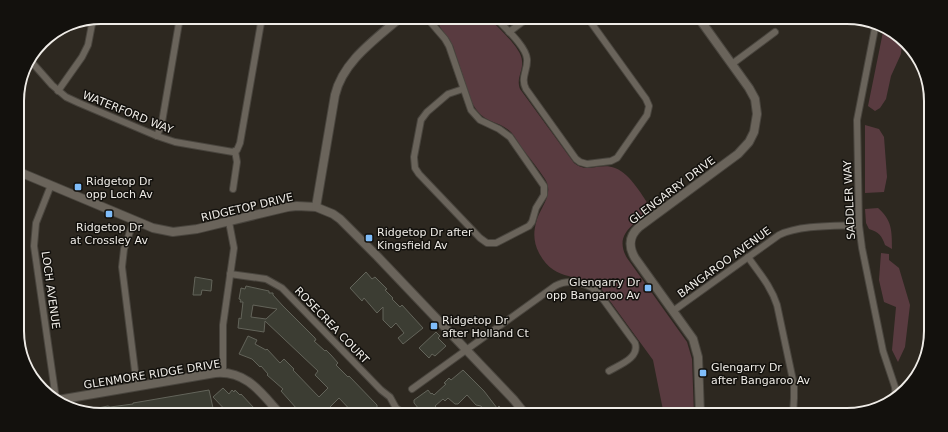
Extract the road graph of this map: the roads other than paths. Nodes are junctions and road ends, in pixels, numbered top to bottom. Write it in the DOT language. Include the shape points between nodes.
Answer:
graph roads {
  1 [pos="179,24"];
  2 [pos="261,24"];
  3 [pos="393,24"];
  4 [pos="432,24"];
  5 [pos="502,24"];
  6 [pos="520,24"];
  7 [pos="592,24"];
  8 [pos="703,24"];
  9 [pos="92,25"];
  10 [pos="875,29"];
  11 [pos="509,32"];
  12 [pos="775,32"];
  13 [pos="33,64"];
  14 [pos="732,64"];
  15 [pos="463,89"];
  16 [pos="58,91"];
  17 [pos="157,136"];
  18 [pos="235,151"];
  19 [pos="24,174"];
  20 [pos="50,185"];
  21 [pos="233,189"];
  22 [pos="316,207"];
  23 [pos="134,220"];
  24 [pos="229,222"];
  25 [pos="859,225"];
  26 [pos="748,258"];
  27 [pos="230,274"];
  28 [pos="673,311"];
  29 [pos="466,350"];
  30 [pos="609,371"];
  31 [pos="223,372"];
  32 [pos="137,387"];
  33 [pos="412,389"];
  34 [pos="895,391"];
  35 [pos="56,394"];
  36 [pos="64,399"];
  37 [pos="273,408"];
  38 [pos="396,408"];
  39 [pos="520,408"];
  40 [pos="700,408"];
  41 [pos="793,408"];
  1 -- 17 [label="street" via="162,122"];
  2 -- 18 [label="street" via="240,143"];
  3 -- 22 [label="street" via="350,63 339,81"];
  4 -- 15 [label="street" via="450,49"];
  5 -- 11 [label="street"];
  6 -- 11 [label="street"];
  7 -- 11 [label="street" via="649,106 647,115 617,158 585,164 576,159 526,89 523,79 527,55"];
  8 -- 14 [label="street, GLENGARRY DRIVE"];
  9 -- 16 [label="street" via="84,53"];
  10 -- 25 [label="street, SADDLER WAY" via="857,120"];
  12 -- 14 [label="street"];
  13 -- 16 [label="street, WATERFORD WAY"];
  14 -- 28 [label="street, GLENGARRY DRIVE" via="755,99 757,119 751,138 738,154 639,226 631,238 633,255"];
  15 -- 15 [label="street" via="475,115 510,137 544,188 543,197 530,225 496,243 487,243 480,238 419,174 415,166 418,133 423,118 449,93"];
  16 -- 17 [label="street, WATERFORD WAY" via="79,103"];
  17 -- 18 [label="street, WATERFORD WAY" via="180,143"];
  18 -- 21 [label="street" via="237,162"];
  19 -- 20 [label="street, RIDGETOP DRIVE"];
  20 -- 23 [label="street, RIDGETOP DRIVE"];
  20 -- 35 [label="street, LOCH AVENUE" via="37,219 34,246"];
  22 -- 24 [label="street, RIDGETOP DRIVE" via="288,207"];
  22 -- 29 [label="street, RIDGETOP DRIVE" via="340,219"];
  23 -- 24 [label="street, RIDGETOP DRIVE" via="159,230 178,232"];
  23 -- 32 [label="street" via="124,250 122,267"];
  24 -- 27 [label="street" via="234,248"];
  25 -- 26 [label="street, BANGAROO AVENUE" via="785,232"];
  25 -- 34 [label="street, SADDLER WAY" via="883,350"];
  26 -- 28 [label="street, BANGAROO AVENUE"];
  26 -- 41 [label="street" via="769,286 777,305 794,384"];
  27 -- 31 [label="street" via="223,325"];
  27 -- 38 [label="street, ROSECREA COURT" via="266,279 278,285 390,397"];
  28 -- 40 [label="street, GLENGARRY DRIVE" via="690,334 696,348"];
  29 -- 30 [label="street" via="555,286 563,282 572,282 597,291 636,345 634,356"];
  29 -- 33 [label="street"];
  29 -- 39 [label="street, RIDGETOP DRIVE"];
  31 -- 32 [label="street, GLENMORE RIDGE DRIVE"];
  31 -- 37 [label="street, GLENMORE RIDGE DRIVE" via="246,379"];
  32 -- 36 [label="street, GLENMORE RIDGE DRIVE"];
}
